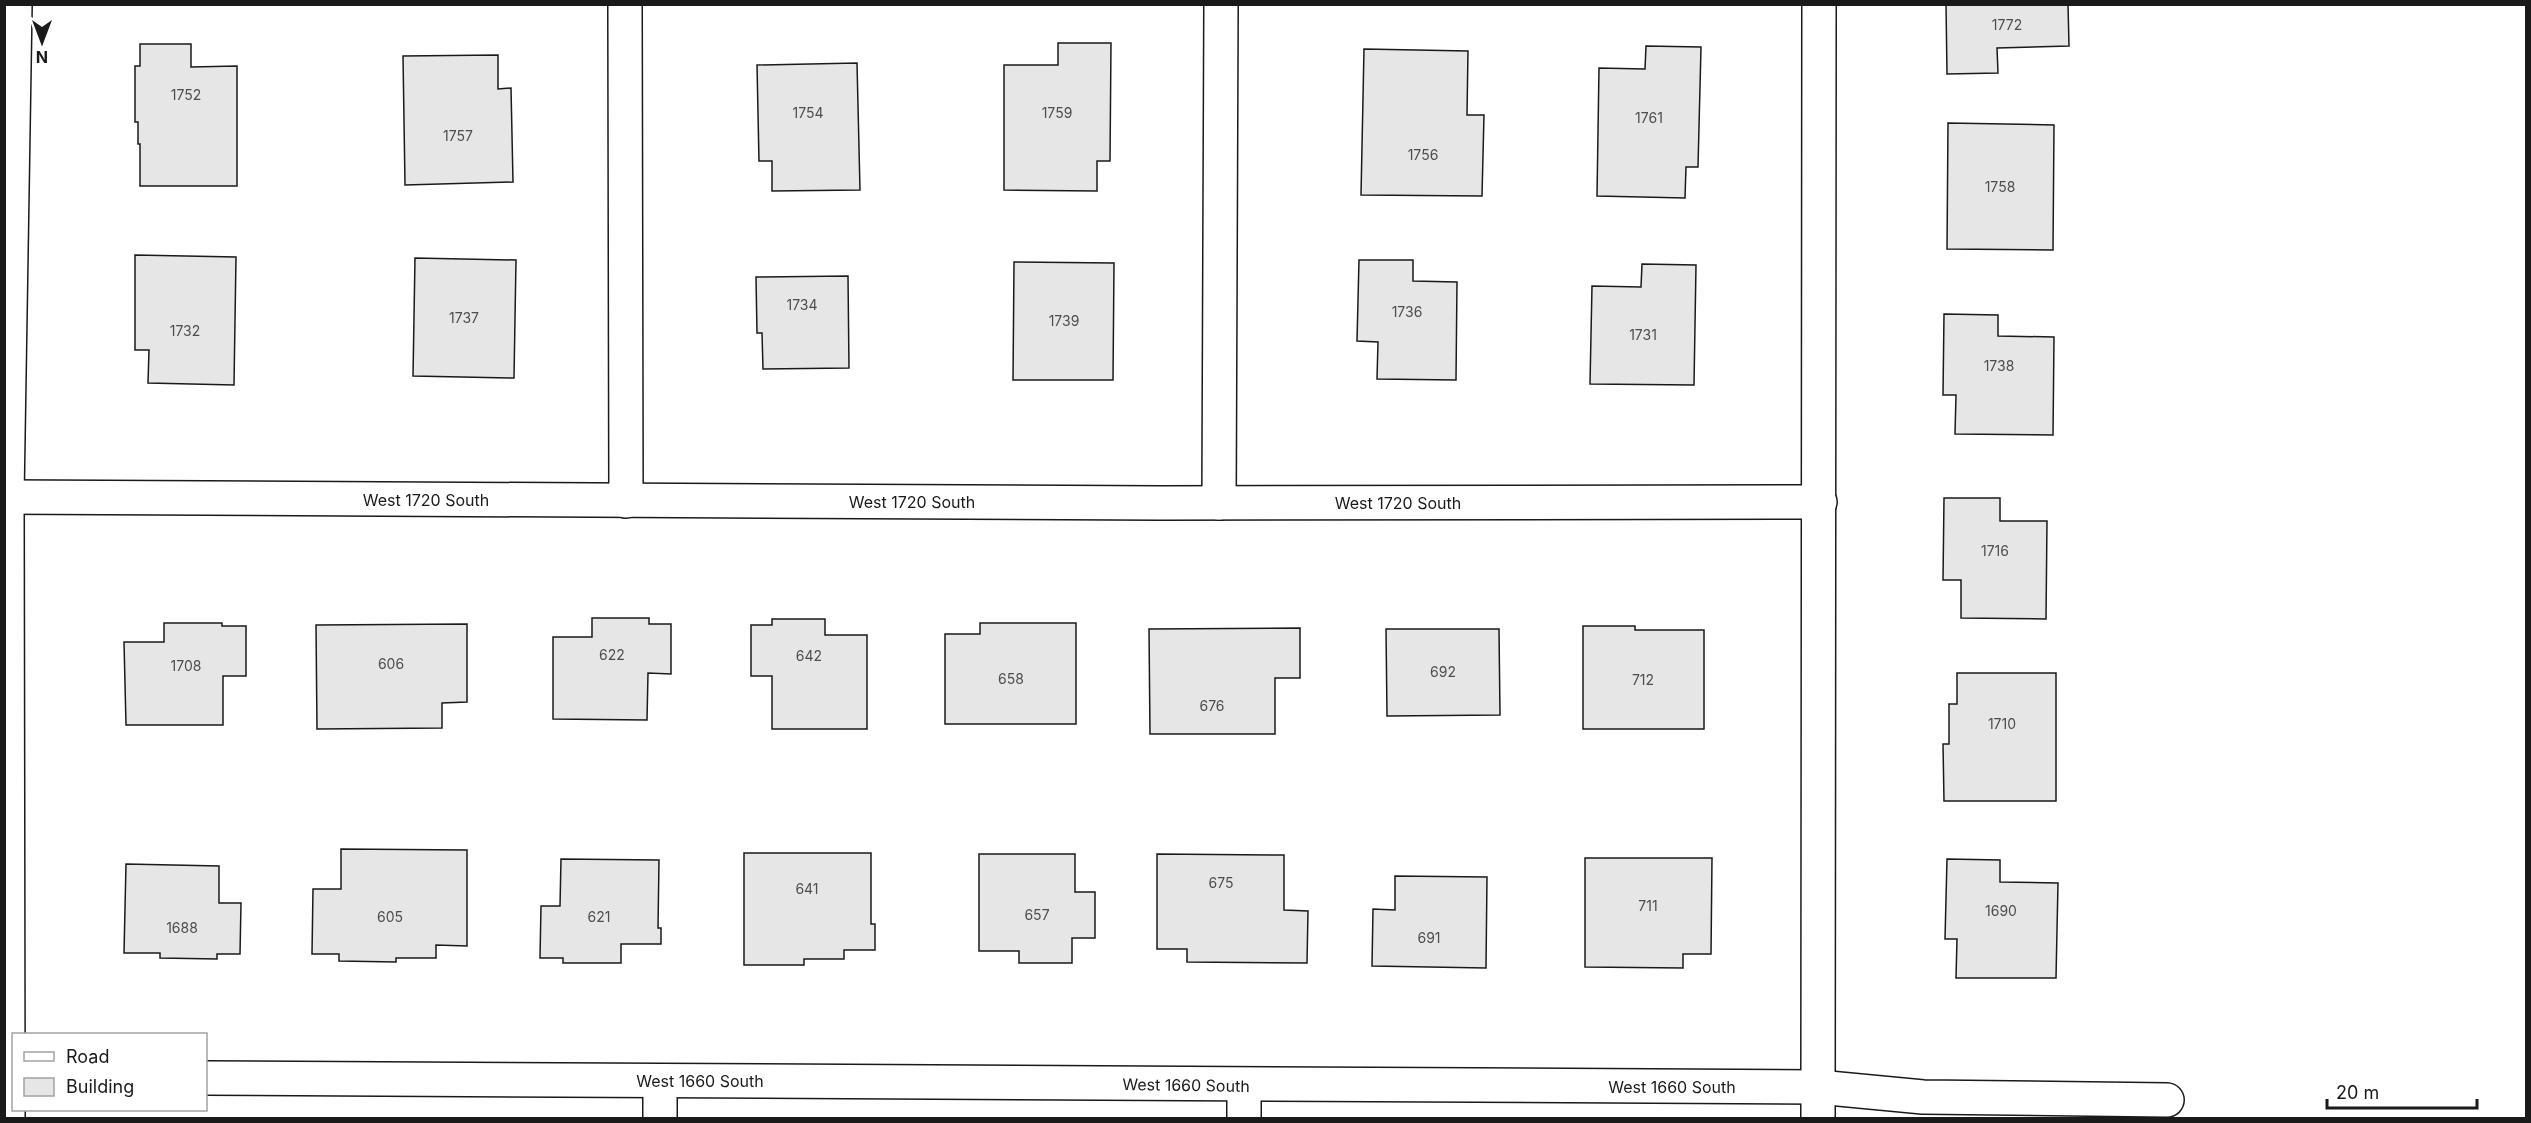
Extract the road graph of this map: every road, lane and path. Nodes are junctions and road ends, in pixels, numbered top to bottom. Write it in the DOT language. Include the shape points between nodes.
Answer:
graph roads {
  1 [pos="15,4"];
  2 [pos="625,4"];
  3 [pos="1221,4"];
  4 [pos="1819,4"];
  5 [pos="6,497"];
  6 [pos="626,501"];
  7 [pos="1820,502"];
  8 [pos="1219,503"];
  9 [pos="11,1077"];
  10 [pos="207,1078"];
  11 [pos="660,1081"];
  12 [pos="1244,1086"];
  13 [pos="2167,1100"];
  14 [pos="1818,1103"];
  15 [pos="8,1119"];
  16 [pos="660,1119"];
  17 [pos="1244,1119"];
  1 -- 5 [label="street"];
  2 -- 6 [label="street"];
  3 -- 8 [label="street"];
  4 -- 7 [label="street"];
  5 -- 6 [label="street, West 1720 South"];
  5 -- 9 [label="street"];
  6 -- 8 [label="street, West 1720 South"];
  7 -- 8 [label="street, West 1720 South"];
  7 -- 14 [label="street"];
  9 -- 15 [label="street"];
  10 -- 11 [label="street, West 1660 South"];
  11 -- 12 [label="street, West 1660 South"];
  11 -- 16 [label="street"];
  12 -- 14 [label="street, West 1660 South"];
  12 -- 17 [label="street"];
  13 -- 14 [label="street, West 1660 South" via="1923,1097"];
}
